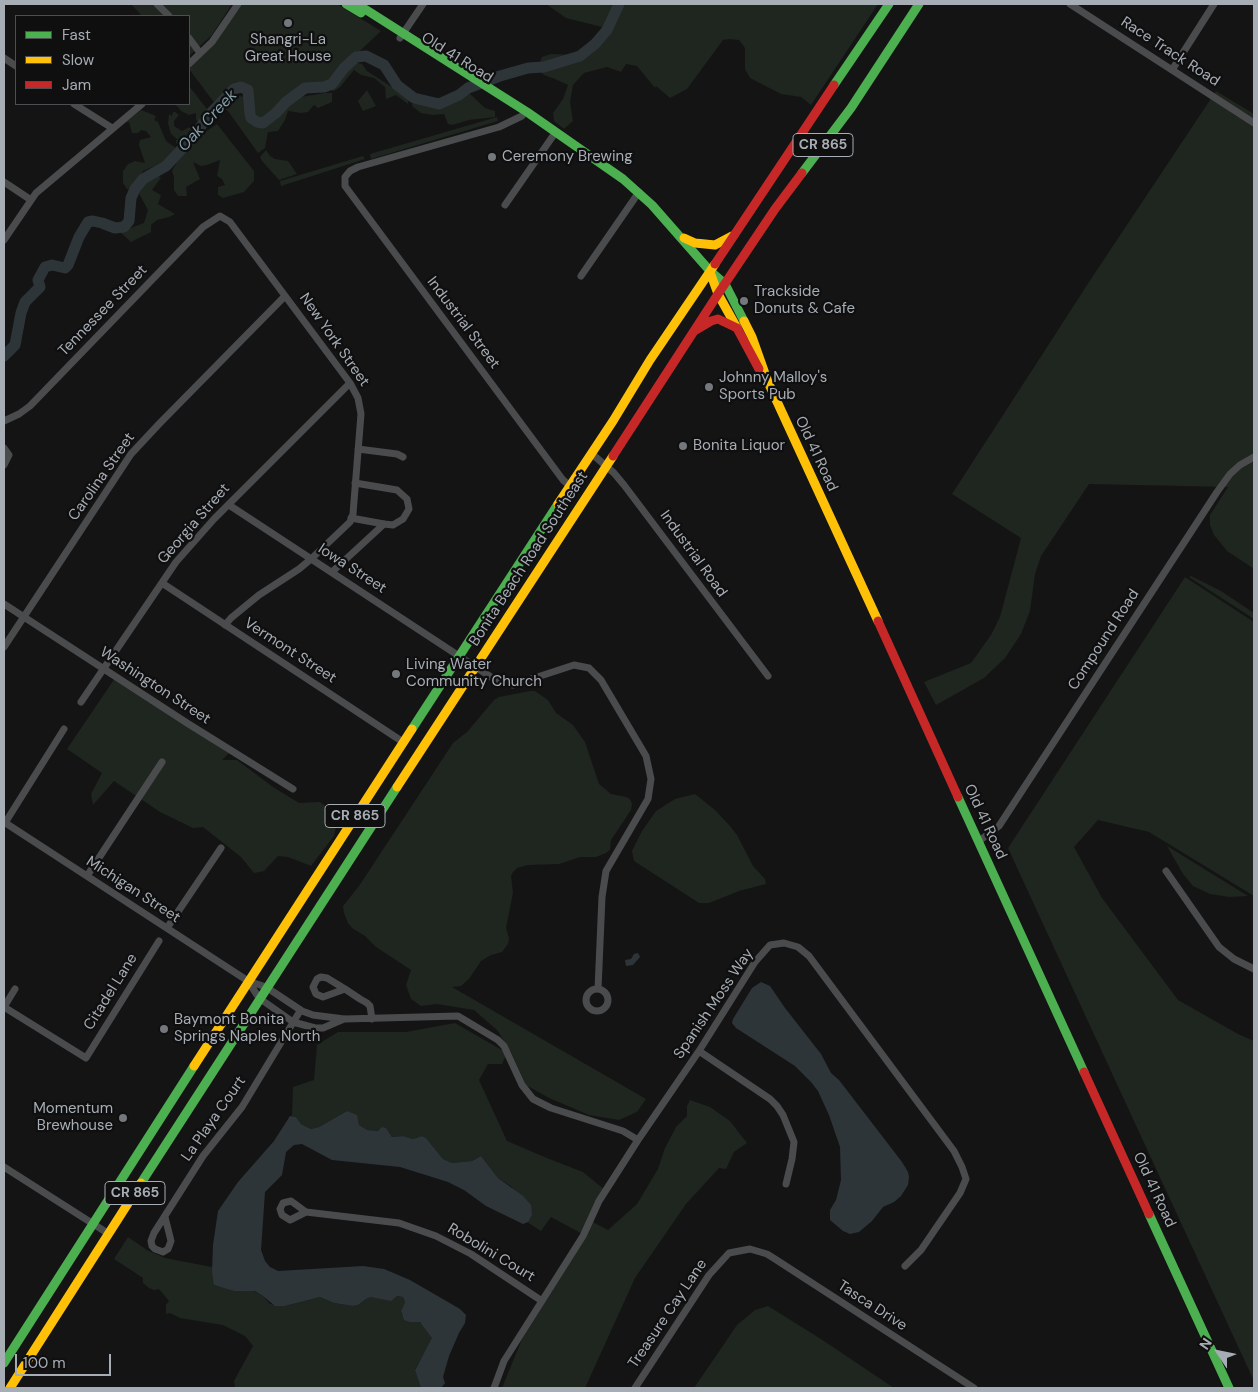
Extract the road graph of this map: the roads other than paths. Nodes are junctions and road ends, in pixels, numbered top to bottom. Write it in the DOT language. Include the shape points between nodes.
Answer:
graph roads {
  1 [pos="157,4"];
  2 [pos="238,4"];
  3 [pos="346,4"];
  4 [pos="357,4"];
  5 [pos="423,4"];
  6 [pos="889,4"];
  7 [pos="919,4"];
  8 [pos="1070,4"];
  9 [pos="1214,4"];
  10 [pos="168,15"];
  11 [pos="402,36"];
  12 [pos="190,39"];
  13 [pos="200,53"];
  14 [pos="4,58"];
  15 [pos="190,63"];
  16 [pos="15,65"];
  17 [pos="1172,70"];
  18 [pos="491,92"];
  19 [pos="76,105"];
  20 [pos="141,105"];
  21 [pos="522,116"];
  22 [pos="1254,123"];
  23 [pos="112,128"];
  24 [pos="555,133"];
  25 [pos="4,182"];
  26 [pos="639,192"];
  27 [pos="31,200"];
  28 [pos="506,205"];
  29 [pos="220,216"];
  30 [pos="742,225"];
  31 [pos="679,236"];
  32 [pos="4,240"];
  33 [pos="710,272"];
  34 [pos="581,276"];
  35 [pos="725,284"];
  36 [pos="718,294"];
  37 [pos="285,296"];
  38 [pos="737,328"];
  39 [pos="694,331"];
  40 [pos="768,382"];
  41 [pos="350,383"];
  42 [pos="4,421"];
  43 [pos="4,448"];
  44 [pos="358,449"];
  45 [pos="591,453"];
  46 [pos="403,457"];
  47 [pos="1254,457"];
  48 [pos="4,465"];
  49 [pos="606,466"];
  50 [pos="355,483"];
  51 [pos="570,486"];
  52 [pos="229,505"];
  53 [pos="351,518"];
  54 [pos="384,524"];
  55 [pos="312,559"];
  56 [pos="332,572"];
  57 [pos="162,583"];
  58 [pos="4,604"];
  59 [pos="24,617"];
  60 [pos="225,625"];
  61 [pos="4,647"];
  62 [pos="459,656"];
  63 [pos="476,666"];
  64 [pos="104,668"];
  65 [pos="768,676"];
  66 [pos="81,702"];
  67 [pos="64,729"];
  68 [pos="403,742"];
  69 [pos="162,762"];
  70 [pos="293,789"];
  71 [pos="4,822"];
  72 [pos="979,841"];
  73 [pos="221,848"];
  74 [pos="1166,871"];
  75 [pos="87,876"];
  76 [pos="168,928"];
  77 [pos="160,941"];
  78 [pos="1254,969"];
  79 [pos="248,981"];
  80 [pos="266,987"];
  81 [pos="15,989"];
  82 [pos="345,989"];
  83 [pos="598,989"];
  84 [pos="259,998"];
  85 [pos="4,1007"];
  86 [pos="300,1011"];
  87 [pos="372,1019"];
  88 [pos="344,1020"];
  89 [pos="293,1022"];
  90 [pos="699,1051"];
  91 [pos="638,1140"];
  92 [pos="4,1167"];
  93 [pos="786,1184"];
  94 [pos="306,1212"];
  95 [pos="164,1217"];
  96 [pos="93,1224"];
  97 [pos="109,1234"];
  98 [pos="753,1250"];
  99 [pos="905,1266"];
  100 [pos="542,1301"];
  101 [pos="4,1363"];
  102 [pos="10,1388"];
  103 [pos="494,1388"];
  104 [pos="635,1388"];
  105 [pos="974,1388"];
  106 [pos="1229,1388"];
  1 -- 10 [label="street"];
  2 -- 13 [label="street" via="212,42"];
  3 -- 11 [label="main road, Old 41 Road"];
  4 -- 11 [label="main road, Old 41 Road"];
  5 -- 11 [label="street"];
  6 -- 30 [label="main road, Bonita Beach Road Southeast / CR 865"];
  7 -- 35 [label="main road, Bonita Beach Road Southeast / CR 865" via="850,108 775,209"];
  8 -- 17 [label="street, Race Track Road"];
  9 -- 17 [label="street"];
  11 -- 18 [label="main road, Old 41 Road"];
  12 -- 13 [label="street"];
  13 -- 15 [label="street"];
  14 -- 16 [label="street"];
  17 -- 22 [label="street, Race Track Road"];
  18 -- 21 [label="main road, Old 41 Road"];
  18 -- 24 [label="main road, Old 41 Road"];
  19 -- 23 [label="street"];
  20 -- 23 [label="street"];
  21 -- 24 [label="main road, Old 41 Road"];
  21 -- 51 [label="street, Industrial Street" via="499,127 364,165 348,173 345,186"];
  23 -- 27 [label="street"];
  24 -- 26 [label="main road, Old 41 Road"];
  24 -- 28 [label="street"];
  25 -- 27 [label="street"];
  26 -- 31 [label="main road, Old 41 Road"];
  26 -- 34 [label="street"];
  27 -- 32 [label="street"];
  29 -- 37 [label="street, New York Street" via="230,222"];
  29 -- 42 [label="street, Tennessee Street" via="204,228 30,406"];
  30 -- 31 [label="main road" via="729,238 715,245 695,243"];
  30 -- 33 [label="main road, Bonita Beach Road Southeast / CR 865"];
  31 -- 33 [label="main road, Old 41 Road"];
  33 -- 35 [label="main road, Old 41 Road"];
  33 -- 36 [label="main road, Old 41 Road"];
  33 -- 45 [label="main road, Bonita Beach Road Southeast / CR 865"];
  35 -- 36 [label="main road, Bonita Beach Road Southeast / CR 865"];
  35 -- 40 [label="main road, Old 41 Road" via="752,337"];
  36 -- 38 [label="main road, Old 41 Road"];
  36 -- 39 [label="main road, Bonita Beach Road Southeast / CR 865"];
  37 -- 41 [label="street, New York Street"];
  37 -- 59 [label="street, Carolina Street" via="131,454"];
  38 -- 39 [label="main road" via="718,319"];
  38 -- 40 [label="main road, Old 41 Road"];
  39 -- 49 [label="main road, Bonita Beach Road Southeast / CR 865"];
  40 -- 72 [label="main road, Old 41 Road"];
  41 -- 44 [label="street, New York Street" via="360,406"];
  41 -- 52 [label="street, Georgia Street"];
  43 -- 48 [label="street" via="9,455"];
  44 -- 46 [label="street"];
  44 -- 50 [label="street, New York Street"];
  45 -- 49 [label="street, Industrial Road"];
  45 -- 51 [label="main road, Bonita Beach Road Southeast / CR 865"];
  47 -- 72 [label="street, Compound Road" via="1230,474 1216,492 999,826"];
  49 -- 63 [label="main road, Bonita Beach Road Southeast / CR 865"];
  49 -- 65 [label="street, Industrial Road" via="648,516"];
  50 -- 53 [label="street, New York Street"];
  50 -- 54 [label="street" via="397,490 404,496 409,504 406,516 397,524"];
  51 -- 62 [label="main road, Bonita Beach Road Southeast / CR 865"];
  52 -- 55 [label="street, Iowa Street"];
  52 -- 57 [label="street, Georgia Street" via="194,541"];
  53 -- 54 [label="street"];
  53 -- 55 [label="street" via="345,528"];
  54 -- 56 [label="street"];
  55 -- 56 [label="street, Iowa Street"];
  55 -- 60 [label="street" via="259,595"];
  56 -- 62 [label="street, Iowa Street"];
  57 -- 60 [label="street, Vermont Street"];
  57 -- 64 [label="street, Georgia Street"];
  58 -- 59 [label="street, Washington Street"];
  59 -- 61 [label="street, Carolina Street"];
  59 -- 64 [label="street, Washington Street"];
  60 -- 68 [label="street, Vermont Street"];
  62 -- 63 [label="street, Iowa Street"];
  62 -- 68 [label="main road, Bonita Beach Road Southeast / CR 865"];
  63 -- 80 [label="main road, Bonita Beach Road Southeast / CR 865"];
  63 -- 83 [label="street, Iowa Street" via="497,681 513,685 574,665 589,668 601,680 646,756 651,779 648,799 606,872"];
  64 -- 66 [label="street, Georgia Street"];
  64 -- 70 [label="street, Washington Street"];
  67 -- 71 [label="street"];
  68 -- 79 [label="main road, Bonita Beach Road Southeast / CR 865"];
  69 -- 75 [label="street"];
  71 -- 75 [label="street, Michigan Street"];
  72 -- 106 [label="main road, Old 41 Road"];
  73 -- 76 [label="street"];
  74 -- 78 [label="street" via="1219,947"];
  75 -- 76 [label="street, Michigan Street"];
  76 -- 79 [label="street, Michigan Street"];
  77 -- 85 [label="street, Citadel Lane" via="86,1058"];
  79 -- 80 [label="street"];
  79 -- 84 [label="street"];
  79 -- 96 [label="main road, Bonita Beach Road Southeast / CR 865"];
  80 -- 84 [label="main road, Bonita Beach Road Southeast / CR 865"];
  80 -- 86 [label="street"];
  81 -- 85 [label="street"];
  82 -- 87 [label="street" via="370,1006"];
  84 -- 89 [label="street"];
  84 -- 97 [label="main road, Bonita Beach Road Southeast / CR 865"];
  86 -- 88 [label="street"];
  86 -- 89 [label="street, La Playa Court"];
  87 -- 88 [label="street"];
  87 -- 91 [label="street" via="458,1016 504,1046 522,1085 533,1099 623,1131"];
  88 -- 89 [label="street" via="323,1028"];
  89 -- 95 [label="street, La Playa Court" via="242,1107 203,1156"];
  90 -- 91 [label="street, Spanish Moss Way"];
  90 -- 93 [label="street" via="770,1099 783,1115 794,1142"];
  90 -- 99 [label="street, Spanish Moss Way" via="756,962 770,946 784,943 798,947 809,956 954,1151 962,1167 966,1180 960,1193 921,1250"];
  91 -- 100 [label="street, Spanish Moss Way"];
  92 -- 96 [label="street"];
  94 -- 100 [label="street, Robolini Court" via="399,1223 436,1236 471,1254"];
  96 -- 97 [label="street"];
  96 -- 101 [label="main road, Bonita Beach Road Southeast / CR 865"];
  97 -- 102 [label="main road, Bonita Beach Road Southeast / CR 865"];
  98 -- 104 [label="street, Treasure Cay Lane" via="729,1253 720,1261"];
  98 -- 105 [label="street, Tasca Drive" via="775,1258"];
  100 -- 103 [label="street, Spanish Moss Way" via="504,1361"];
}
